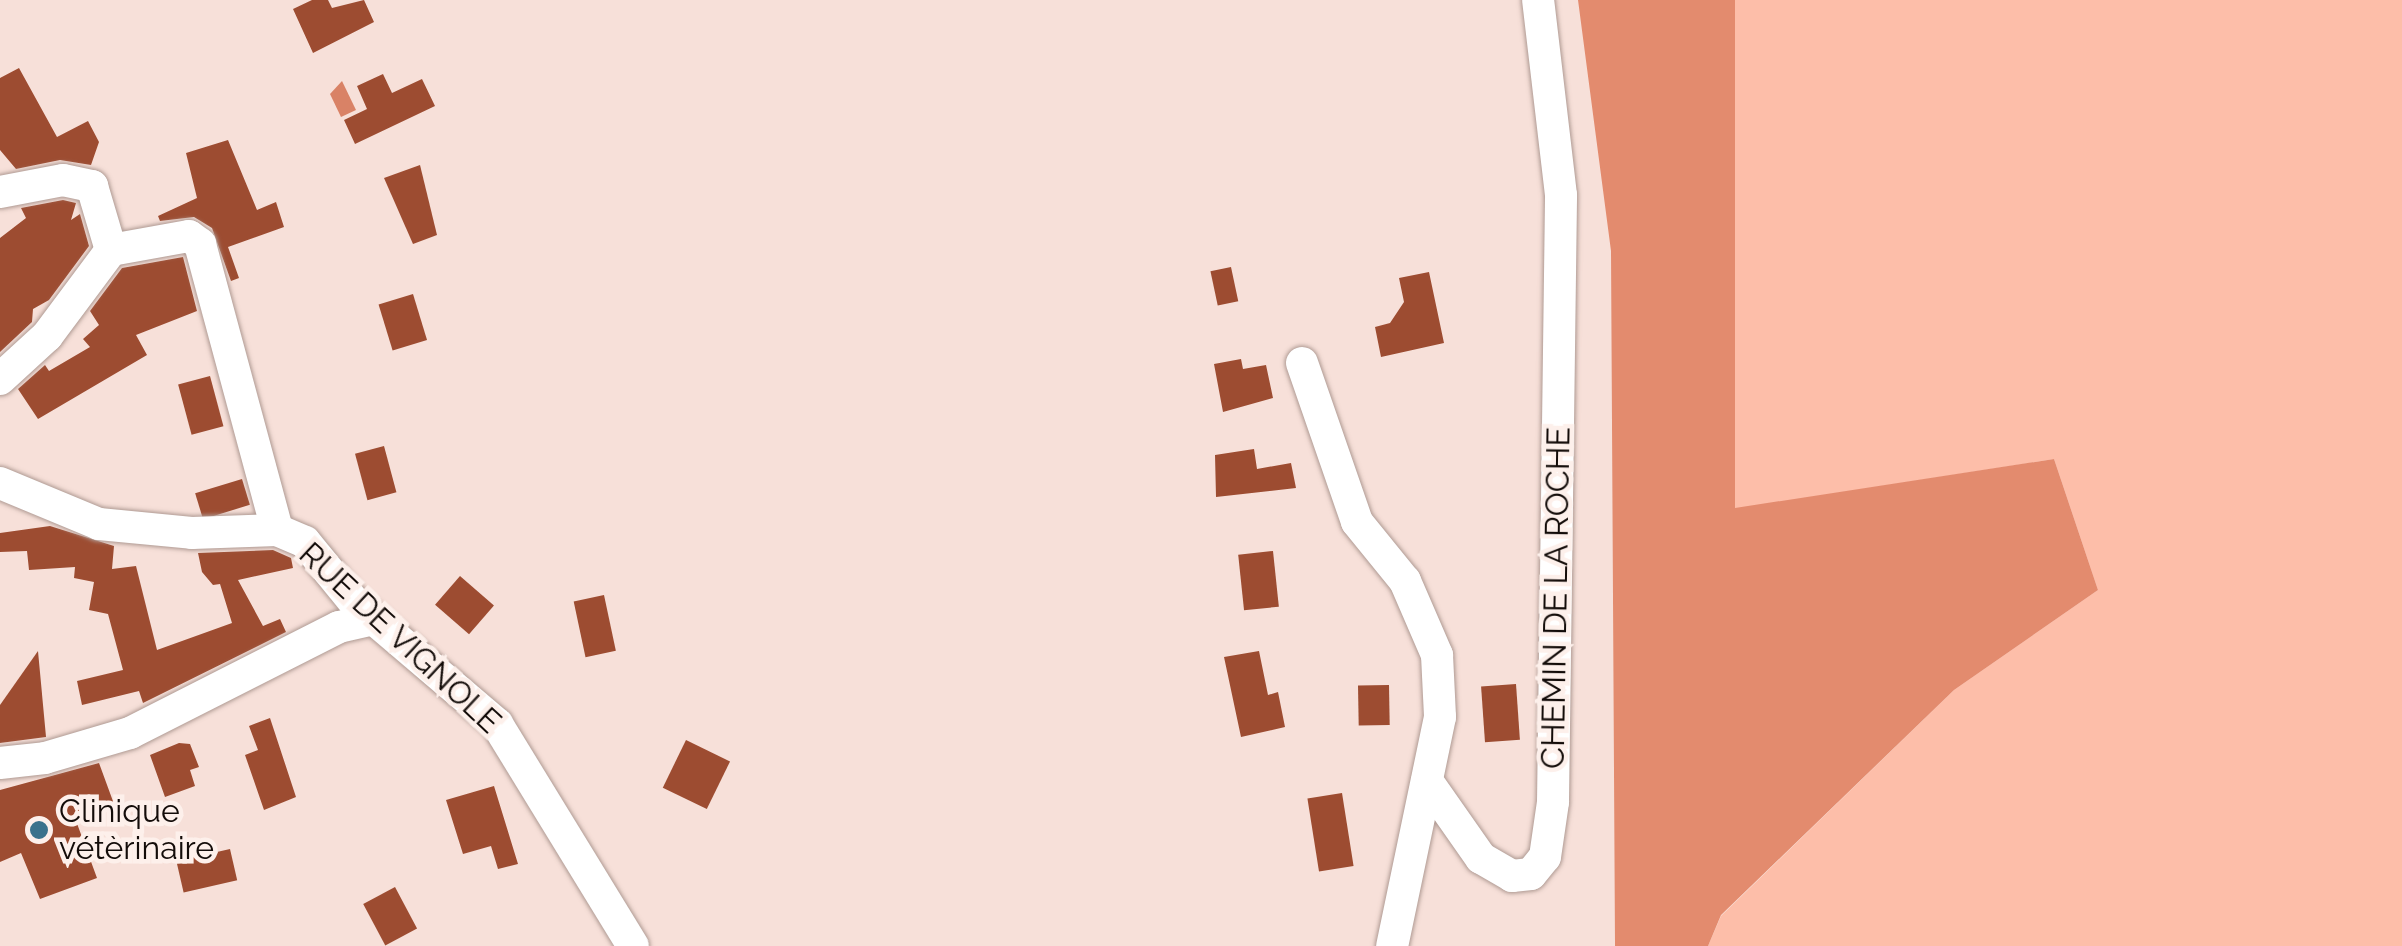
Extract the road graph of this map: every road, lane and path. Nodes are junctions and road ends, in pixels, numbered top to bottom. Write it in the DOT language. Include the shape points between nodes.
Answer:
graph roads {
  1 [pos="1538,0"];
  2 [pos="0,192"];
  3 [pos="111,250"];
  4 [pos="1302,364"];
  5 [pos="0,379"];
  6 [pos="0,483"];
  7 [pos="277,530"];
  8 [pos="374,618"];
  9 [pos="0,763"];
  10 [pos="1427,781"];
  11 [pos="633,946"];
  12 [pos="1392,946"];
  1 -- 10 [label="street, CHEMIN DE LA ROCHE" via="1561,196 1553,802 1545,857 1531,874 1512,876 1481,858"];
  2 -- 3 [label="street" via="63,180 92,186"];
  3 -- 5 [label="street" via="47,336"];
  3 -- 7 [label="street" via="189,236 200,244"];
  4 -- 10 [label="street" via="1356,522 1404,581 1437,655 1440,717"];
  6 -- 7 [label="street, RUE DE VIGNOLE" via="99,524 192,533"];
  7 -- 8 [label="street, RUE DE VIGNOLE" via="314,550"];
  8 -- 9 [label="street" via="338,627 130,732 45,758"];
  8 -- 11 [label="street, RUE DE VIGNOLE" via="497,724"];
  10 -- 12 [label="street"];
}
